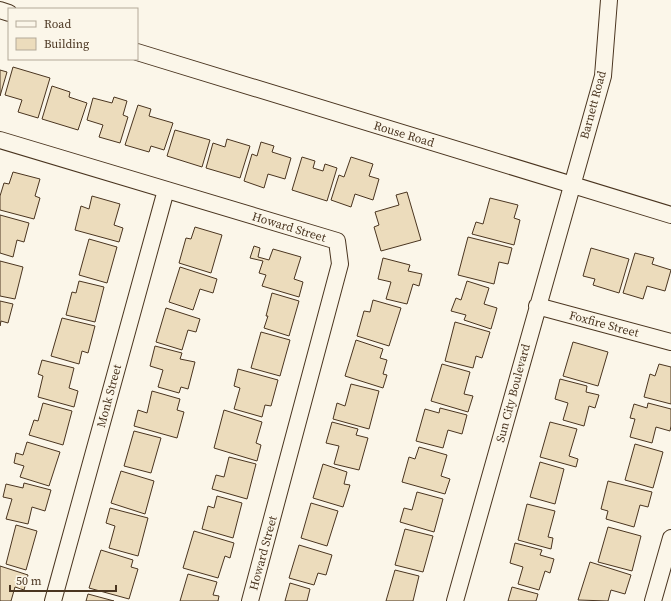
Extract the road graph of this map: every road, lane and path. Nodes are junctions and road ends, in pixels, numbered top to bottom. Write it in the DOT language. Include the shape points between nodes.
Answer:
graph roads {
  1 [pos="609,0"];
  2 [pos="138,52"];
  3 [pos="0,140"];
  4 [pos="572,185"];
  5 [pos="166,190"];
  6 [pos="671,215"];
  7 [pos="537,306"];
  8 [pos="671,342"];
  9 [pos="671,538"];
  10 [pos="52,601"];
  11 [pos="250,601"];
  12 [pos="455,601"];
  13 [pos="653,601"];
  1 -- 4 [label="street, Barnett Road" via="603,76"];
  2 -- 4 [label="street, Rouse Road"];
  3 -- 5 [label="street, Howard Street"];
  4 -- 6 [label="street, Rouse Road"];
  4 -- 7 [label="street, Sun City Boulevard"];
  5 -- 10 [label="street, Monk Street"];
  5 -- 11 [label="street, Howard Street" via="337,241 340,264"];
  7 -- 8 [label="street, Foxfire Street"];
  7 -- 12 [label="street, Sun City Boulevard"];
  9 -- 13 [label="street"];
}
